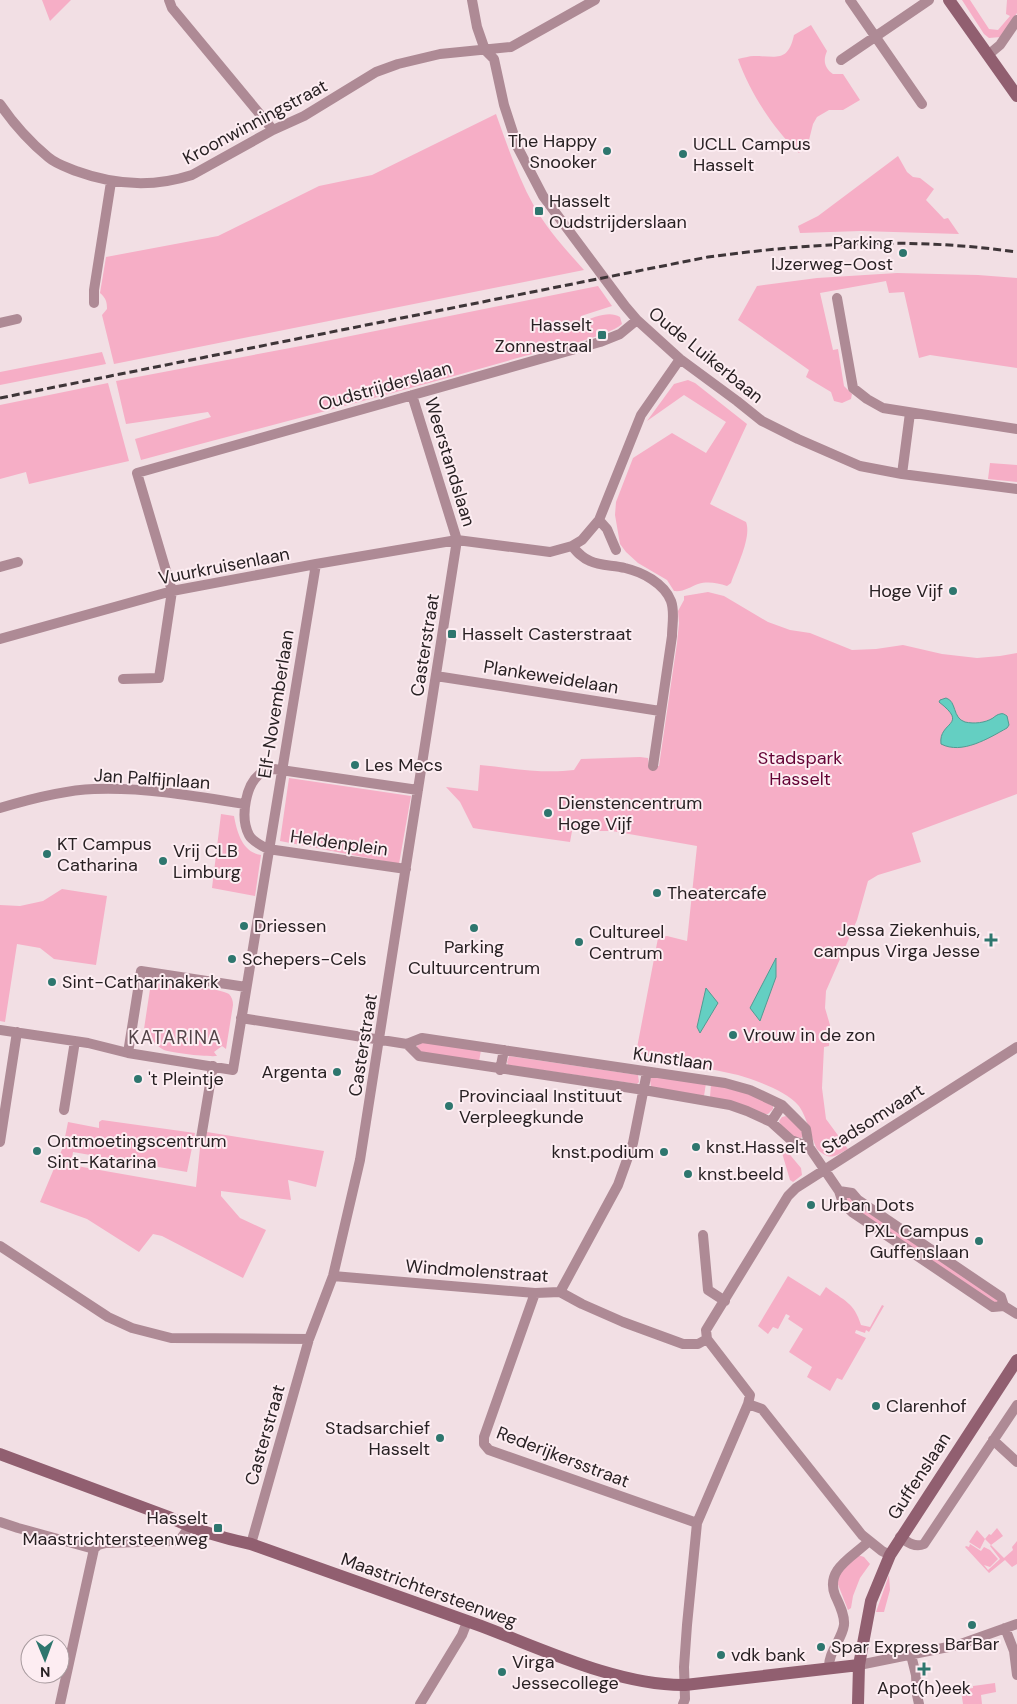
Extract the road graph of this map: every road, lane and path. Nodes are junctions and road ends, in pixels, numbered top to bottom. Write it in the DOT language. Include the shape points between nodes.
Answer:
graph roads {
  1 [pos="169,0"];
  2 [pos="472,0"];
  3 [pos="595,0"];
  4 [pos="850,0"];
  5 [pos="929,0"];
  6 [pos="949,0"];
  7 [pos="1017,20"];
  8 [pos="876,36"];
  9 [pos="485,50"];
  10 [pos="988,55"];
  11 [pos="841,60"];
  12 [pos="1017,96"];
  13 [pos="0,104"];
  14 [pos="922,104"];
  15 [pos="274,130"];
  16 [pos="111,182"];
  17 [pos="837,298"];
  18 [pos="94,303"];
  19 [pos="17,319"];
  20 [pos="637,320"];
  21 [pos="0,323"];
  22 [pos="680,359"];
  23 [pos="412,395"];
  24 [pos="910,413"];
  25 [pos="1017,429"];
  26 [pos="902,474"];
  27 [pos="1017,489"];
  28 [pos="599,520"];
  29 [pos="458,540"];
  30 [pos="572,546"];
  31 [pos="616,550"];
  32 [pos="18,562"];
  33 [pos="316,564"];
  34 [pos="0,567"];
  35 [pos="172,591"];
  36 [pos="0,639"];
  37 [pos="436,676"];
  38 [pos="123,679"];
  39 [pos="660,710"];
  40 [pos="653,766"];
  41 [pos="282,771"];
  42 [pos="418,790"];
  43 [pos="244,804"];
  44 [pos="0,808"];
  45 [pos="268,849"];
  46 [pos="406,869"];
  47 [pos="246,987"];
  48 [pos="241,1018"];
  49 [pos="0,1030"];
  50 [pos="17,1032"];
  51 [pos="74,1041"];
  52 [pos="380,1041"];
  53 [pos="407,1044"];
  54 [pos="1017,1047"];
  55 [pos="504,1050"];
  56 [pos="128,1053"];
  57 [pos="213,1066"];
  58 [pos="500,1070"];
  59 [pos="647,1072"];
  60 [pos="644,1090"];
  61 [pos="782,1105"];
  62 [pos="64,1110"];
  63 [pos="771,1122"];
  64 [pos="201,1138"];
  65 [pos="0,1142"];
  66 [pos="809,1147"];
  67 [pos="824,1169"];
  68 [pos="703,1235"];
  69 [pos="0,1246"];
  70 [pos="333,1276"];
  71 [pos="560,1292"];
  72 [pos="535,1293"];
  73 [pos="724,1301"];
  74 [pos="1017,1314"];
  75 [pos="309,1339"];
  76 [pos="707,1339"];
  77 [pos="1017,1360"];
  78 [pos="748,1404"];
  79 [pos="1017,1405"];
  80 [pos="993,1440"];
  81 [pos="0,1454"];
  82 [pos="1017,1462"];
  83 [pos="0,1522"];
  84 [pos="697,1523"];
  85 [pos="189,1527"];
  86 [pos="900,1537"];
  87 [pos="869,1541"];
  88 [pos="251,1544"];
  89 [pos="94,1549"];
  90 [pos="890,1555"];
  91 [pos="467,1622"];
  92 [pos="1017,1624"];
  93 [pos="1005,1628"];
  94 [pos="911,1655"];
  95 [pos="859,1665"];
  96 [pos="829,1668"];
  97 [pos="1017,1675"];
  98 [pos="685,1685"];
  99 [pos="60,1704"];
  100 [pos="420,1704"];
  101 [pos="683,1704"];
  102 [pos="858,1704"];
  103 [pos="919,1704"];
  1 -- 15 [label="street" via="172,8"];
  2 -- 9 [label="street, Oude Luikerbaan"];
  3 -- 9 [label="street, Kroonwinningstraat" via="512,46"];
  4 -- 8 [label="street"];
  5 -- 8 [label="street"];
  6 -- 10 [label="main road"];
  7 -- 10 [label="street" via="1000,45"];
  8 -- 11 [label="street"];
  8 -- 14 [label="street"];
  9 -- 15 [label="street, Kroonwinningstraat" via="440,54 376,72 304,116"];
  9 -- 20 [label="street, Oude Luikerbaan" via="494,59 504,106 518,148 543,196"];
  10 -- 12 [label="main road"];
  13 -- 16 [label="street, Kroonwinningstraat" via="49,158"];
  15 -- 16 [label="street, Kroonwinningstraat" via="177,180 142,184"];
  16 -- 18 [label="street"];
  17 -- 24 [label="street" via="853,388 883,408"];
  19 -- 21 [label="street"];
  20 -- 22 [label="street, Oude Luikerbaan"];
  20 -- 23 [label="street, Oudstrijderslaan" via="620,334 600,342"];
  22 -- 26 [label="street, Oude Luikerbaan" via="762,421 860,466"];
  22 -- 28 [label="street" via="641,415"];
  23 -- 29 [label="street, Weerstandslaan"];
  23 -- 35 [label="street, Oudstrijderslaan" via="137,473"];
  24 -- 25 [label="street"];
  24 -- 26 [label="street"];
  26 -- 27 [label="street, Oude Luikerbaan"];
  28 -- 30 [label="street" via="582,540"];
  28 -- 31 [label="street" via="608,529"];
  29 -- 30 [label="street, Vuurkruisenlaan" via="550,552"];
  29 -- 33 [label="street, Vuurkruisenlaan"];
  29 -- 37 [label="street, Casterstraat"];
  30 -- 39 [label="street" via="590,562 627,568 648,576 671,602 672,636"];
  32 -- 34 [label="street"];
  33 -- 35 [label="street, Vuurkruisenlaan"];
  33 -- 41 [label="street, Elf-Novemberlaan"];
  35 -- 36 [label="street, Vuurkruisenlaan"];
  35 -- 38 [label="street" via="159,678"];
  37 -- 39 [label="street, Plankeweidelaan"];
  37 -- 42 [label="street, Casterstraat"];
  39 -- 40 [label="street"];
  41 -- 42 [label="street"];
  41 -- 43 [label="street" via="264,771 257,777"];
  41 -- 45 [label="street, Elf-Novemberlaan"];
  42 -- 46 [label="street, Casterstraat"];
  43 -- 44 [label="street, Jan Palfijnlaan" via="181,794 94,789 71,791"];
  43 -- 45 [label="street" via="250,837"];
  45 -- 46 [label="street, Heldenplein"];
  45 -- 47 [label="street, Elf-Novemberlaan"];
  46 -- 52 [label="street, Casterstraat"];
  47 -- 48 [label="street, Elf-Novemberlaan"];
  47 -- 56 [label="street" via="141,971"];
  48 -- 52 [label="street, Kunstlaan"];
  48 -- 57 [label="street, Elf-Novemberlaan" via="233,1070"];
  49 -- 50 [label="street"];
  50 -- 51 [label="street"];
  50 -- 65 [label="street"];
  51 -- 56 [label="street"];
  51 -- 62 [label="street"];
  52 -- 53 [label="street, Kunstlaan"];
  52 -- 70 [label="street, Casterstraat" via="360,1160"];
  53 -- 55 [label="street, Kunstlaan" via="422,1038"];
  53 -- 58 [label="street, Kunstlaan" via="419,1056"];
  54 -- 67 [label="street, Stadsomvaart"];
  55 -- 58 [label="street"];
  55 -- 59 [label="street, Kunstlaan"];
  56 -- 57 [label="street"];
  57 -- 64 [label="street"];
  58 -- 60 [label="street, Kunstlaan"];
  59 -- 60 [label="street"];
  59 -- 61 [label="street, Kunstlaan" via="730,1084"];
  60 -- 63 [label="street, Kunstlaan" via="730,1105"];
  60 -- 71 [label="street" via="633,1143 618,1185"];
  61 -- 63 [label="street"];
  61 -- 66 [label="street, Kunstlaan" via="806,1128"];
  63 -- 66 [label="street, Kunstlaan" via="791,1140"];
  66 -- 67 [label="street, Kunstlaan"];
  67 -- 73 [label="street, Stadsomvaart" via="788,1196"];
  67 -- 74 [label="street, Kunstlaan" via="839,1191 852,1194 1001,1297 1004,1306"];
  68 -- 73 [label="street" via="708,1290"];
  69 -- 75 [label="street" via="108,1317 132,1328 171,1338"];
  70 -- 72 [label="street, Windmolenstraat"];
  70 -- 75 [label="street, Casterstraat"];
  71 -- 72 [label="street, Windmolenstraat"];
  71 -- 76 [label="street, Windmolenstraat" via="623,1322 683,1344 698,1344"];
  72 -- 84 [label="street, Rederijkersstraat" via="484,1444 489,1450"];
  73 -- 76 [label="street, Stadsomvaart" via="706,1330"];
  75 -- 88 [label="street, Casterstraat"];
  76 -- 78 [label="street" via="748,1391"];
  77 -- 86 [label="main road, Guffenslaan"];
  78 -- 84 [label="street"];
  78 -- 87 [label="street" via="762,1409"];
  79 -- 80 [label="street, Guffenslaan"];
  80 -- 82 [label="street"];
  80 -- 86 [label="street, Guffenslaan" via="924,1544 910,1544"];
  81 -- 85 [label="main road, Maastrichtersteenweg"];
  83 -- 89 [label="street"];
  84 -- 98 [label="street"];
  85 -- 88 [label="main road, Maastrichtersteenweg"];
  85 -- 89 [label="street" via="176,1541 106,1543"];
  86 -- 90 [label="main road, Guffenslaan"];
  87 -- 90 [label="street"];
  87 -- 96 [label="street" via="836,1570 833,1577 834,1593 844,1626 829,1660"];
  88 -- 91 [label="main road, Maastrichtersteenweg"];
  89 -- 99 [label="street"];
  90 -- 95 [label="main road, Guffenslaan" via="871,1601"];
  91 -- 98 [label="main road, Maastrichtersteenweg" via="625,1677"];
  91 -- 100 [label="street"];
  92 -- 93 [label="street"];
  93 -- 94 [label="street"];
  93 -- 97 [label="street" via="1014,1651"];
  94 -- 95 [label="street"];
  94 -- 103 [label="street"];
  95 -- 96 [label="main road, Maastrichtersteenweg"];
  95 -- 102 [label="main road, Guffenslaan"];
  96 -- 98 [label="main road, Maastrichtersteenweg"];
  98 -- 101 [label="street"];
}
